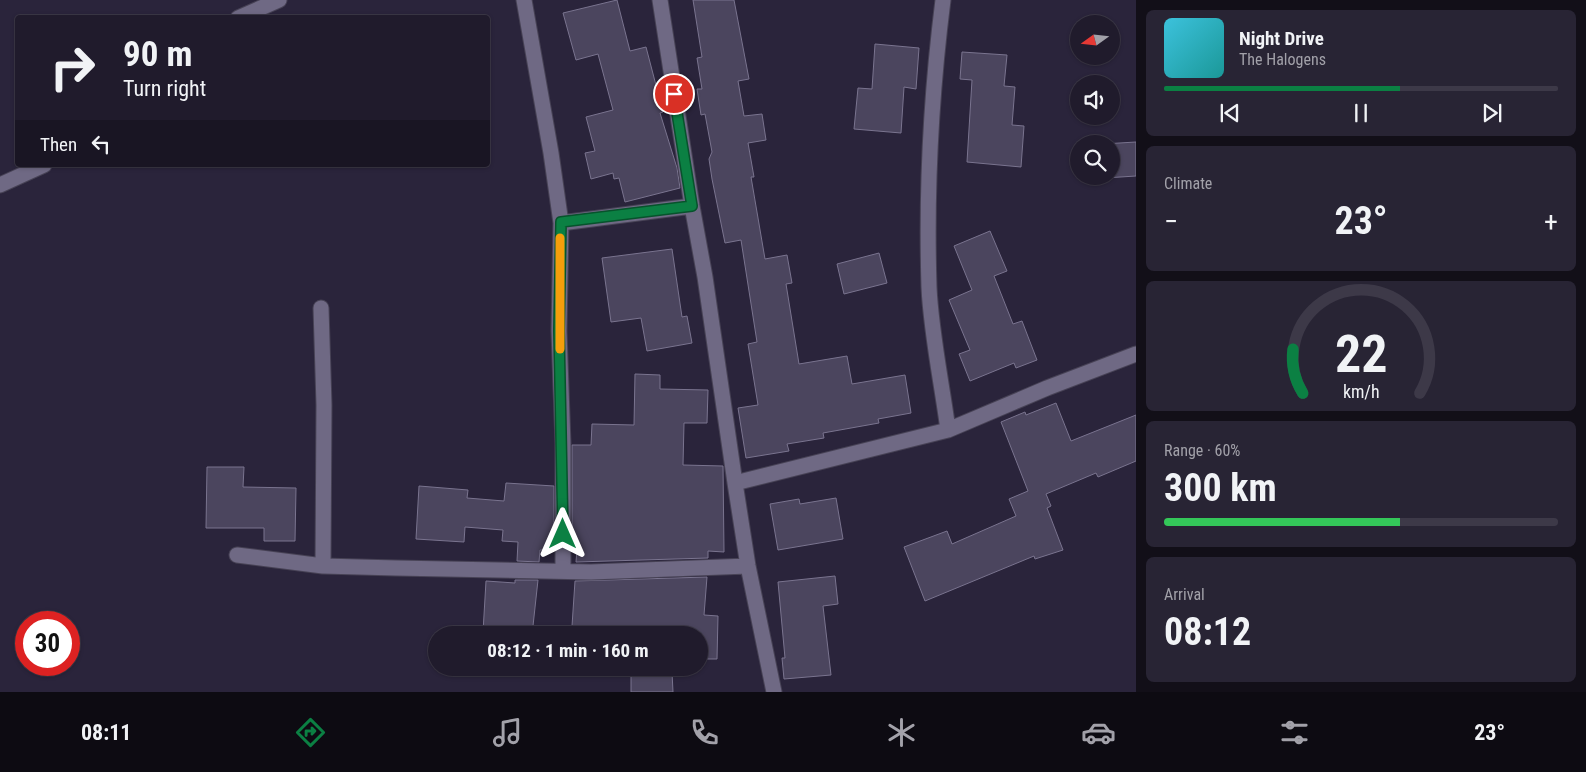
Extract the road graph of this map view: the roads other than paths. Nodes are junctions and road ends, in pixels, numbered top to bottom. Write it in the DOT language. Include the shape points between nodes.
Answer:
graph roads {
  1 [pos="279,0"];
  2 [pos="524,0"];
  3 [pos="660,0"];
  4 [pos="943,0"];
  5 [pos="245,15"];
  6 [pos="40,167"];
  7 [pos="0,185"];
  8 [pos="692,206"];
  9 [pos="561,222"];
  10 [pos="321,308"];
  11 [pos="1136,354"];
  12 [pos="948,430"];
  13 [pos="735,483"];
  14 [pos="237,555"];
  15 [pos="323,566"];
  16 [pos="748,566"];
  17 [pos="563,570"];
  18 [pos="774,692"];
  1 -- 5 [label="street"];
  2 -- 9 [label="street"];
  3 -- 8 [label="street"];
  4 -- 12 [label="street" via="931,127 929,279"];
  6 -- 7 [label="street"];
  8 -- 9 [label="street"];
  8 -- 13 [label="street" via="706,277"];
  9 -- 17 [label="street" via="559,331"];
  10 -- 15 [label="street"];
  11 -- 12 [label="street"];
  12 -- 13 [label="street"];
  13 -- 16 [label="street"];
  14 -- 15 [label="street"];
  15 -- 17 [label="street"];
  16 -- 17 [label="street" via="590,572"];
  16 -- 18 [label="street"];
}
